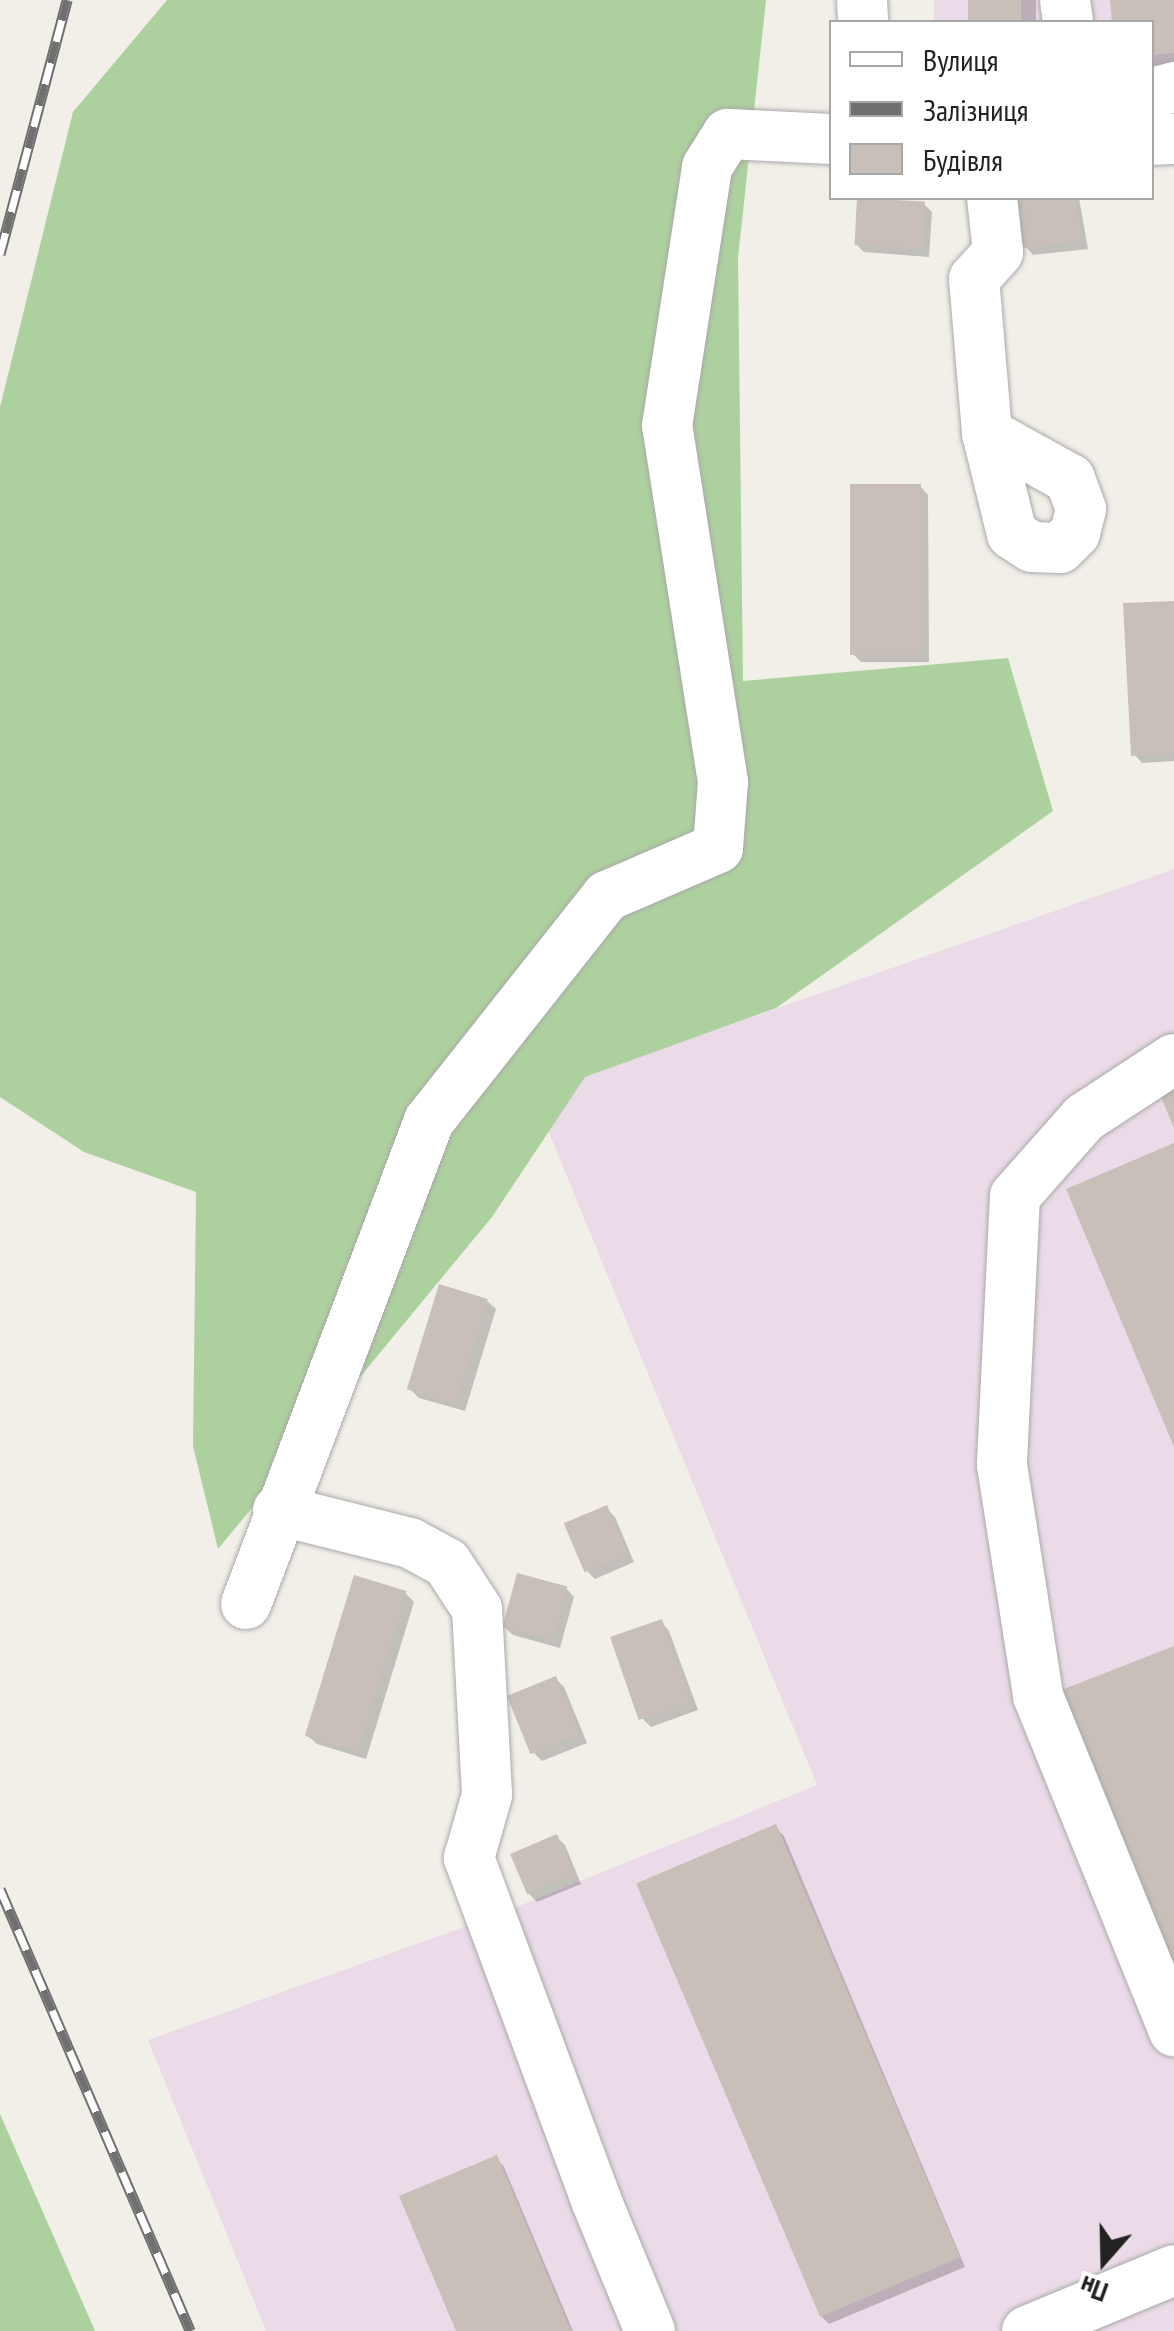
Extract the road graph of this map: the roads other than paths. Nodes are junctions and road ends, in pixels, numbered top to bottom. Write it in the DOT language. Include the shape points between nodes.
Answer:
graph roads {
  1 [pos="829,139"];
  2 [pos="992,200"];
  3 [pos="987,433"];
  4 [pos="1174,1059"];
  5 [pos="278,1510"];
  6 [pos="246,1604"];
  7 [pos="1174,2032"];
  8 [pos="1174,2270"];
  9 [pos="650,2331"];
  10 [pos="1027,2331"];
  1 -- 5 [label="street" via="728,134 706,167 668,426 723,782 718,848 607,896 429,1121"];
  2 -- 3 [label="street" via="998,252 974,279"];
  4 -- 7 [label="street" via="1084,1118 1016,1196 1002,1465 1038,1696"];
  5 -- 6 [label="street"];
  5 -- 9 [label="street" via="410,1543 447,1563 477,1609 487,1795 468,1858"];
  8 -- 10 [label="street"];
}
